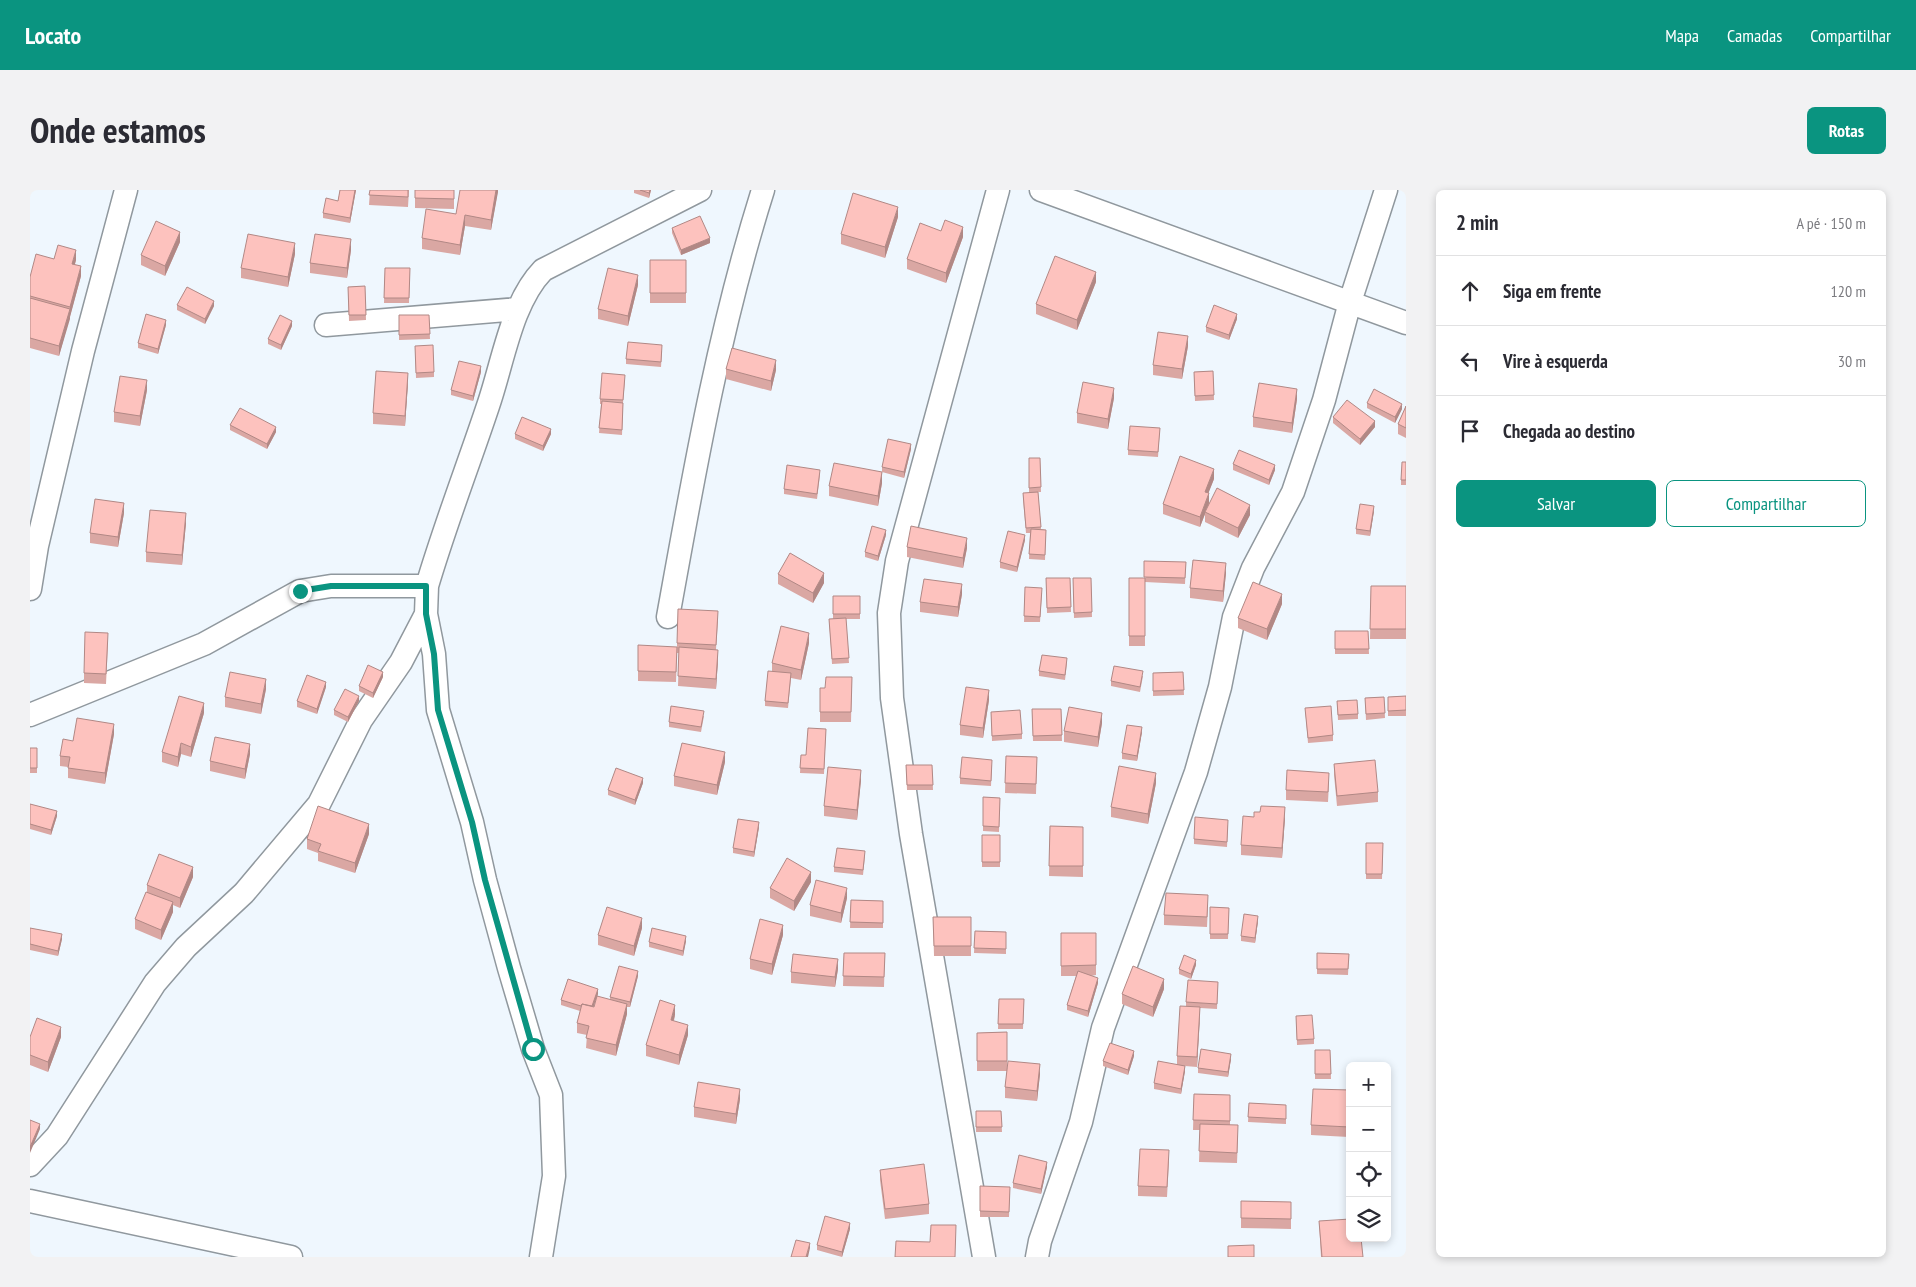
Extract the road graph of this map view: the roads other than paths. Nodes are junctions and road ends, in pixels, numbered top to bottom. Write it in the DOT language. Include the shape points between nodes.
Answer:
graph roads {
  1 [pos="126,190"];
  2 [pos="700,190"];
  3 [pos="764,190"];
  4 [pos="998,190"];
  5 [pos="1041,190"];
  6 [pos="1386,190"];
  7 [pos="1350,302"];
  8 [pos="518,309"];
  9 [pos="1406,323"];
  10 [pos="326,325"];
  11 [pos="426,586"];
  12 [pos="30,590"];
  13 [pos="426,614"];
  14 [pos="668,617"];
  15 [pos="30,715"];
  16 [pos="30,1165"];
  17 [pos="30,1201"];
  18 [pos="291,1257"];
  19 [pos="541,1257"];
  20 [pos="984,1257"];
  21 [pos="1037,1257"];
  1 -- 12 [label="street" via="81,361"];
  2 -- 8 [label="street" via="543,270 531,282"];
  3 -- 14 [label="street" via="746,244 706,408"];
  4 -- 20 [label="street" via="897,561 889,613 892,698 911,834"];
  5 -- 7 [label="street"];
  6 -- 7 [label="street"];
  7 -- 9 [label="street"];
  7 -- 21 [label="street" via="1324,400 1293,492 1253,568 1234,617 1220,687 1196,772 1103,1028 1081,1122"];
  8 -- 10 [label="street"];
  8 -- 11 [label="street"];
  11 -- 13 [label="street"];
  11 -- 15 [label="street" via="331,586 300,591 204,644"];
  13 -- 16 [label="street" via="402,662 361,720 319,804 244,893 186,947 155,983 57,1136"];
  13 -- 19 [label="street" via="442,728 472,822 511,977 551,1095 554,1176"];
  17 -- 18 [label="street"];
}
